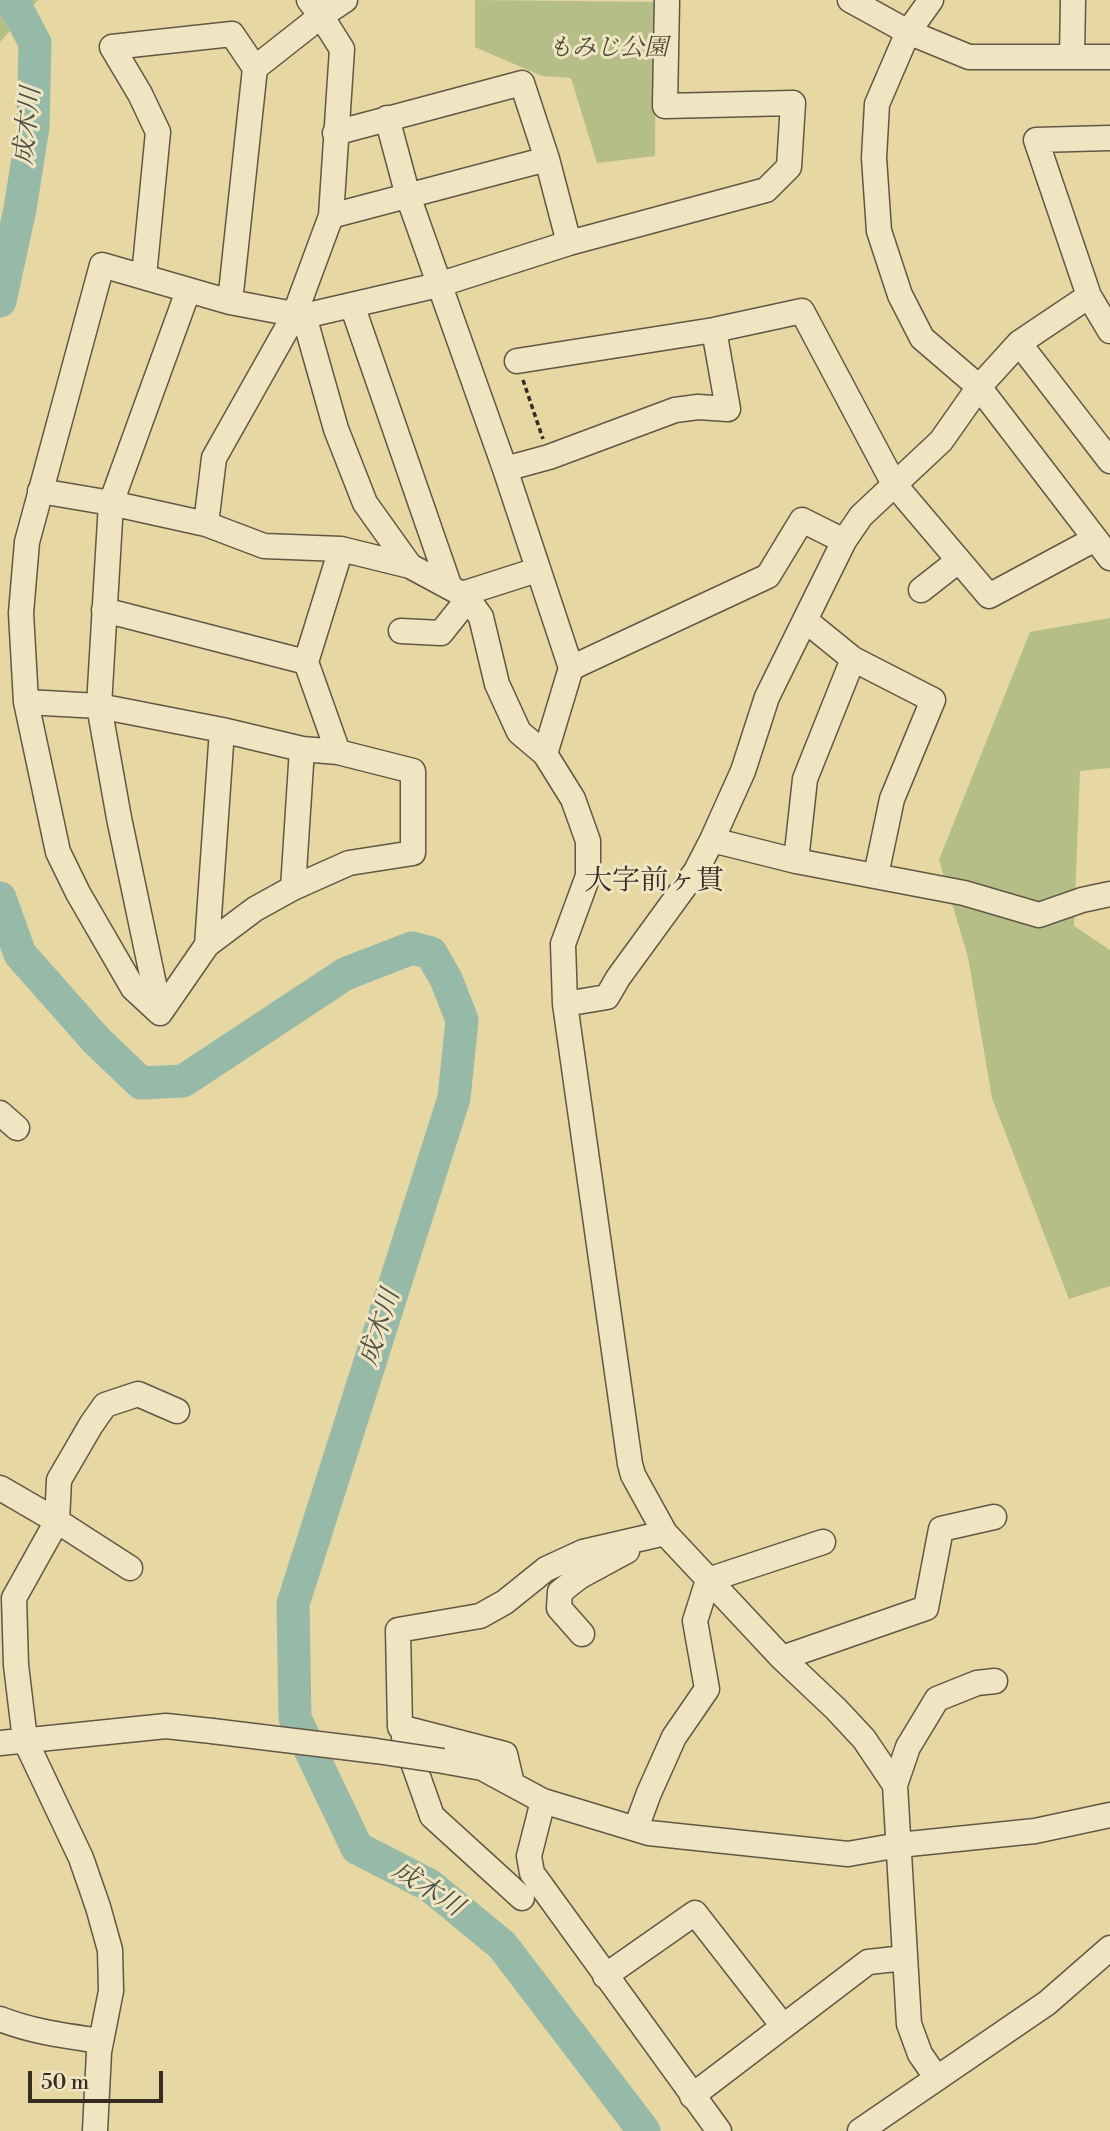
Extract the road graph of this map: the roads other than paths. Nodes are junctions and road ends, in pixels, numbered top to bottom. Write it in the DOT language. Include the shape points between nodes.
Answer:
graph roads {
  1 [pos="345,0"];
  2 [pos="667,0"];
  3 [pos="850,0"];
  4 [pos="930,0"];
  5 [pos="1073,0"];
  6 [pos="315,8"];
  7 [pos="908,32"];
  8 [pos="1072,57"];
  9 [pos="1110,57"];
  10 [pos="255,68"];
  11 [pos="387,118"];
  12 [pos="335,133"];
  13 [pos="1110,138"];
  14 [pos="547,159"];
  15 [pos="408,196"];
  16 [pos="331,216"];
  17 [pos="569,243"];
  18 [pos="144,276"];
  19 [pos="438,285"];
  20 [pos="188,291"];
  21 [pos="1089,296"];
  22 [pos="230,302"];
  23 [pos="352,305"];
  24 [pos="299,316"];
  25 [pos="714,330"];
  26 [pos="1110,331"];
  27 [pos="1019,343"];
  28 [pos="517,361"];
  29 [pos="979,387"];
  30 [pos="1110,461"];
  31 [pos="505,469"];
  32 [pos="894,484"];
  33 [pos="40,491"];
  34 [pos="111,503"];
  35 [pos="206,524"];
  36 [pos="1095,539"];
  37 [pos="844,541"];
  38 [pos="341,548"];
  39 [pos="1110,558"];
  40 [pos="958,561"];
  41 [pos="410,566"];
  42 [pos="537,570"];
  43 [pos="921,590"];
  44 [pos="460,593"];
  45 [pos="104,610"];
  46 [pos="805,620"];
  47 [pos="401,631"];
  48 [pos="853,659"];
  49 [pos="306,662"];
  50 [pos="571,668"];
  51 [pos="26,702"];
  52 [pos="99,706"];
  53 [pos="222,730"];
  54 [pos="302,749"];
  55 [pos="338,752"];
  56 [pos="545,754"];
  57 [pos="712,841"];
  58 [pos="796,861"];
  59 [pos="876,875"];
  60 [pos="293,888"];
  61 [pos="1110,894"];
  62 [pos="207,945"];
  63 [pos="565,1004"];
  64 [pos="160,1013"];
  65 [pos="177,1411"];
  66 [pos="0,1488"];
  67 [pos="994,1517"];
  68 [pos="57,1521"];
  69 [pos="666,1533"];
  70 [pos="823,1542"];
  71 [pos="130,1568"];
  72 [pos="708,1580"];
  73 [pos="582,1634"];
  74 [pos="782,1658"];
  75 [pos="995,1681"];
  76 [pos="400,1727"];
  77 [pos="24,1740"];
  78 [pos="0,1743"];
  79 [pos="512,1784"];
  80 [pos="895,1785"];
  81 [pos="543,1801"];
  82 [pos="1110,1815"];
  83 [pos="636,1828"];
  84 [pos="899,1845"];
  85 [pos="523,1898"];
  86 [pos="1110,1948"];
  87 [pos="905,1958"];
  88 [pos="605,1976"];
  89 [pos="0,2019"];
  90 [pos="783,2026"];
  91 [pos="101,2041"];
  92 [pos="936,2077"];
  93 [pos="692,2096"];
  94 [pos="95,2131"];
  95 [pos="719,2131"];
  96 [pos="860,2131"];
  1 -- 6 [label="street"];
  2 -- 17 [label="street" via="665,106 793,103 789,167 766,190"];
  3 -- 7 [label="street"];
  4 -- 7 [label="street"];
  5 -- 8 [label="street"];
  6 -- 10 [label="street"];
  6 -- 12 [label="street" via="342,49"];
  7 -- 8 [label="street" via="970,57"];
  7 -- 29 [label="street" via="877,104 874,158 879,231 900,295 922,338"];
  8 -- 9 [label="street"];
  10 -- 18 [label="street" via="232,34 112,47 158,132"];
  10 -- 22 [label="street"];
  11 -- 12 [label="street"];
  11 -- 14 [label="street" via="522,83"];
  11 -- 15 [label="street"];
  12 -- 16 [label="street"];
  13 -- 21 [label="street" via="1036,140"];
  14 -- 15 [label="street"];
  14 -- 17 [label="street"];
  15 -- 16 [label="street"];
  15 -- 19 [label="street"];
  16 -- 24 [label="street"];
  17 -- 19 [label="street"];
  18 -- 20 [label="street"];
  18 -- 33 [label="street" via="102,265"];
  19 -- 23 [label="street"];
  19 -- 31 [label="street"];
  20 -- 22 [label="street"];
  20 -- 34 [label="street"];
  21 -- 26 [label="street"];
  21 -- 27 [label="street"];
  22 -- 24 [label="street"];
  23 -- 24 [label="street"];
  23 -- 44 [label="street"];
  24 -- 35 [label="street" via="214,457"];
  24 -- 41 [label="street" via="365,503"];
  25 -- 28 [label="street"];
  25 -- 31 [label="street" via="727,409 675,410"];
  25 -- 32 [label="street" via="802,310"];
  27 -- 29 [label="street"];
  27 -- 30 [label="street"];
  29 -- 32 [label="street" via="941,441"];
  29 -- 36 [label="street"];
  31 -- 42 [label="street"];
  32 -- 37 [label="street" via="860,516"];
  32 -- 40 [label="street"];
  33 -- 34 [label="street"];
  33 -- 51 [label="street" via="27,542 22,613"];
  34 -- 35 [label="street"];
  34 -- 45 [label="street"];
  35 -- 38 [label="street" via="264,546"];
  36 -- 39 [label="street"];
  36 -- 40 [label="street" via="989,596"];
  37 -- 46 [label="street"];
  37 -- 50 [label="street" via="802,520 768,576"];
  38 -- 41 [label="street"];
  38 -- 49 [label="street"];
  40 -- 43 [label="street"];
  41 -- 44 [label="street"];
  42 -- 44 [label="street"];
  42 -- 50 [label="street"];
  44 -- 47 [label="street" via="441,633"];
  44 -- 56 [label="street" via="481,617 498,684 519,732"];
  45 -- 49 [label="street"];
  45 -- 52 [label="street"];
  46 -- 48 [label="street"];
  46 -- 57 [label="street" via="767,697 743,771"];
  48 -- 58 [label="street" via="806,779"];
  48 -- 59 [label="street" via="933,700 892,799"];
  49 -- 55 [label="street"];
  50 -- 56 [label="street"];
  51 -- 52 [label="street"];
  51 -- 64 [label="street" via="58,852 133,988"];
  52 -- 53 [label="street"];
  52 -- 64 [label="street"];
  53 -- 54 [label="street"];
  53 -- 62 [label="street"];
  54 -- 55 [label="street"];
  54 -- 60 [label="street"];
  55 -- 60 [label="street" via="413,771 413,852 349,863"];
  56 -- 63 [label="street" via="573,799 588,841 588,876 563,944"];
  57 -- 58 [label="street"];
  57 -- 63 [label="street" via="607,997"];
  58 -- 59 [label="street"];
  59 -- 61 [label="street" via="1039,915"];
  60 -- 62 [label="street" via="254,909"];
  62 -- 64 [label="street"];
  63 -- 69 [label="street" via="630,1464"];
  65 -- 68 [label="street" via="138,1394 105,1405 59,1480"];
  66 -- 68 [label="street"];
  67 -- 74 [label="street" via="941,1529 926,1608"];
  68 -- 71 [label="street"];
  68 -- 77 [label="street" via="14,1598"];
  69 -- 72 [label="street"];
  69 -- 73 [label="street" via="593,1568 560,1592 559,1608"];
  69 -- 76 [label="street" via="583,1552 546,1569 480,1616 398,1630"];
  70 -- 72 [label="street"];
  72 -- 74 [label="street"];
  72 -- 83 [label="street" via="695,1621 707,1689 674,1737"];
  74 -- 80 [label="street" via="864,1739"];
  75 -- 80 [label="street" via="937,1699 908,1747"];
  76 -- 79 [label="street" via="505,1754"];
  76 -- 85 [label="street" via="432,1816"];
  77 -- 78 [label="street"];
  77 -- 79 [label="street, bridge" via="166,1726 443,1761 482,1768"];
  77 -- 91 [label="street" via="81,1858 110,1950 111,1991"];
  79 -- 81 [label="street"];
  80 -- 84 [label="street"];
  81 -- 83 [label="street"];
  81 -- 88 [label="street" via="529,1856 532,1873"];
  82 -- 84 [label="street" via="1035,1831"];
  83 -- 84 [label="street" via="848,1854"];
  84 -- 87 [label="street"];
  86 -- 92 [label="street" via="1047,2003"];
  87 -- 90 [label="street" via="868,1962"];
  87 -- 92 [label="street" via="909,2024 920,2054"];
  88 -- 90 [label="street" via="695,1913"];
  88 -- 93 [label="street"];
  89 -- 91 [label="street" via="50,2034"];
  90 -- 93 [label="street"];
  91 -- 94 [label="street"];
  92 -- 96 [label="street"];
  93 -- 95 [label="street"];
}
